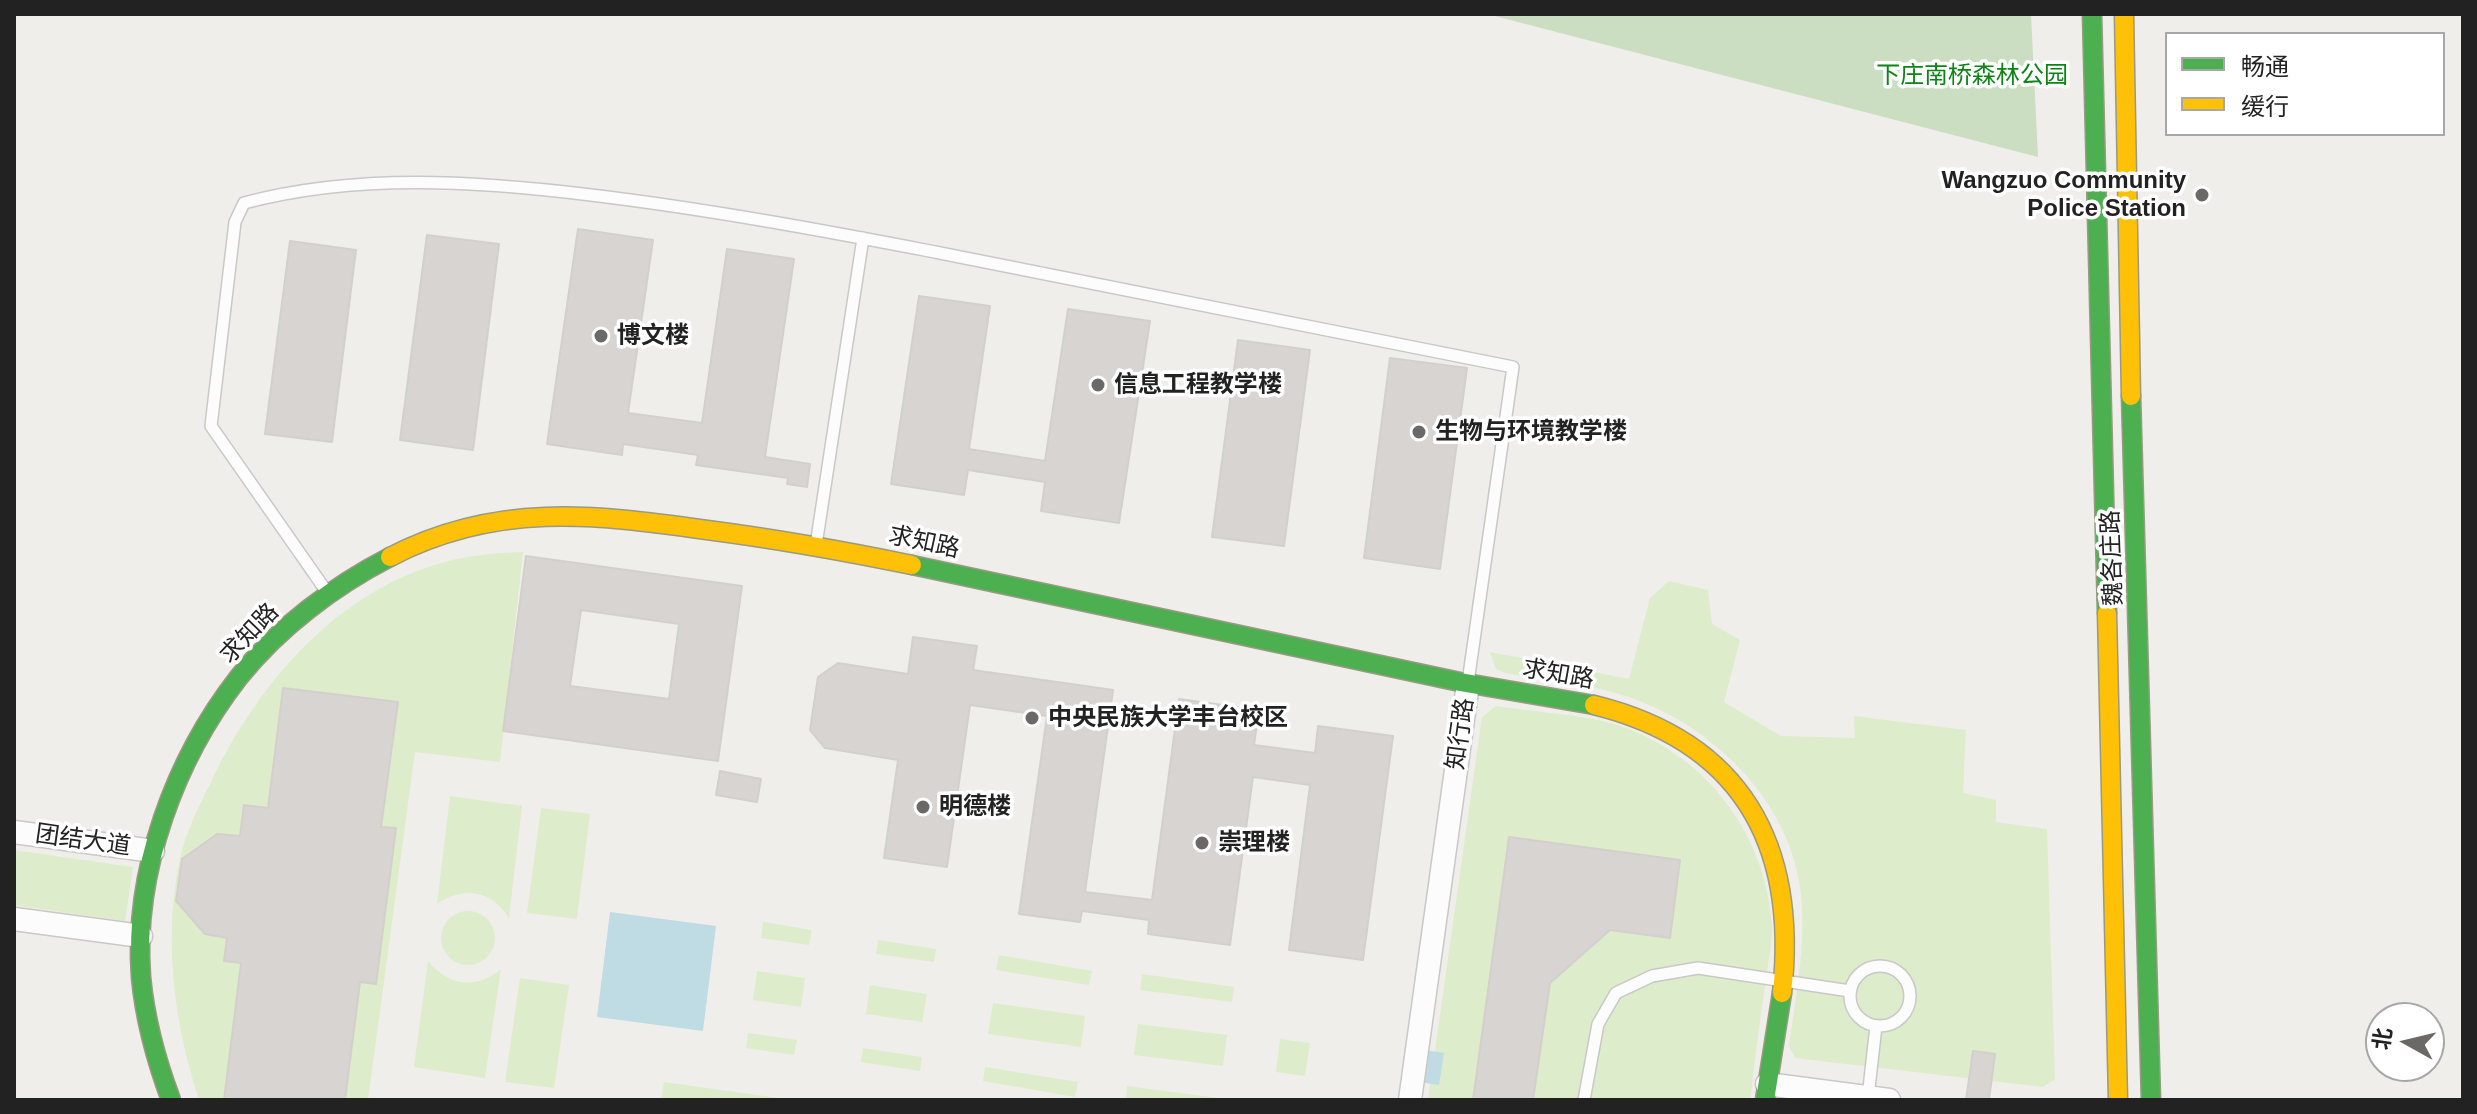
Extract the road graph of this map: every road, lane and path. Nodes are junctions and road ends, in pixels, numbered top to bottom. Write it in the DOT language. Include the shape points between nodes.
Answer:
graph roads {
  1 [pos="2092,14"];
  2 [pos="2124,14"];
  3 [pos="863,238"];
  4 [pos="816,545"];
  5 [pos="329,595"];
  6 [pos="1468,684"];
  7 [pos="14,832"];
  8 [pos="153,851"];
  9 [pos="14,919"];
  10 [pos="141,936"];
  11 [pos="1783,980"];
  12 [pos="1850,991"];
  13 [pos="1876,1026"];
  14 [pos="1766,1092"];
  15 [pos="1879,1099"];
  16 [pos="171,1100"];
  17 [pos="1410,1100"];
  18 [pos="1584,1100"];
  19 [pos="2118,1100"];
  20 [pos="2151,1100"];
  1 -- 19 [label="street, 魏各庄路"];
  2 -- 20 [label="street, 魏各庄路"];
  3 -- 4 [label="lane"];
  3 -- 5 [label="lane" via="685,206 445,182 338,185 244,203 235,222 211,426"];
  3 -- 6 [label="lane, 知行路" via="1513,367"];
  4 -- 5 [label="street, 求知路" via="547,513 435,535"];
  4 -- 6 [label="street, 求知路"];
  5 -- 8 [label="street, 求知路" via="242,674 198,740 171,794"];
  6 -- 11 [label="street, 求知路" via="1639,716 1677,734 1713,761 1770,841 1782,880 1787,932"];
  6 -- 17 [label="street, 知行路"];
  7 -- 8 [label="street, 团结大道"];
  8 -- 10 [label="street, 求知路"];
  9 -- 10 [label="street"];
  10 -- 16 [label="street, 求知路" via="144,1006"];
  11 -- 12 [label="lane"];
  11 -- 14 [label="street, 求知路"];
  11 -- 18 [label="lane" via="1698,968 1652,976 1616,993 1598,1024"];
  12 -- 13 [label="lane" via="1853,1010"];
  12 -- 13 [label="lane" via="1868,967 1889,966 1905,979 1908,1008 1895,1022"];
  13 -- 15 [label="lane"];
  14 -- 15 [label="street"];
}
